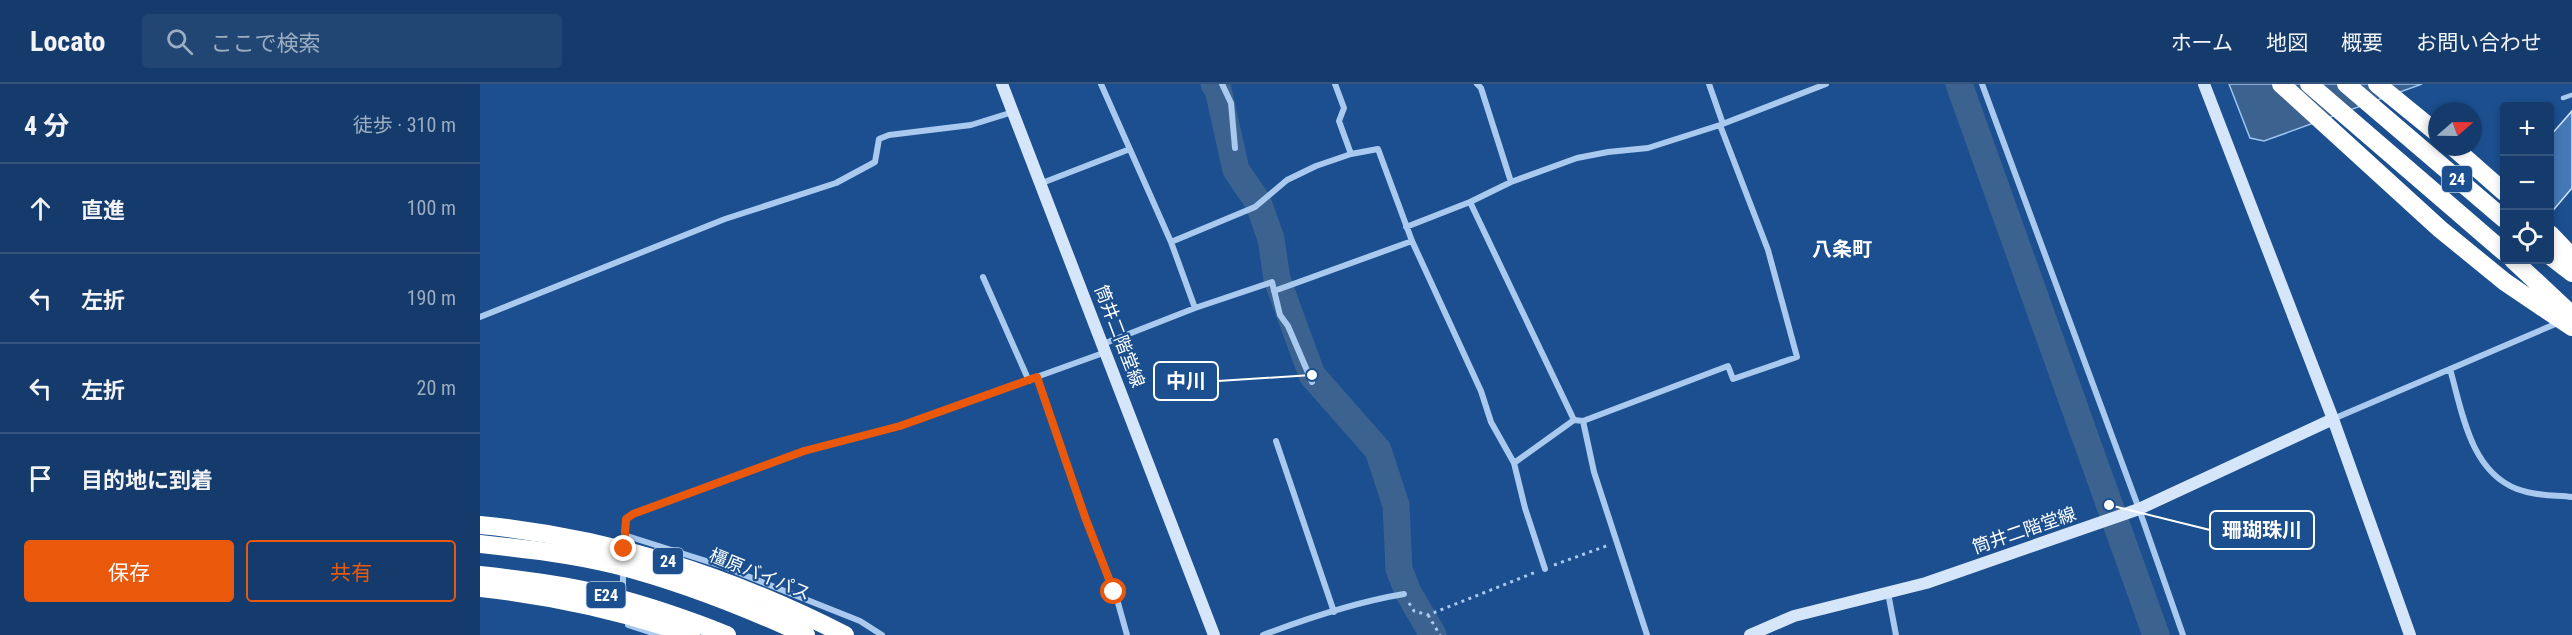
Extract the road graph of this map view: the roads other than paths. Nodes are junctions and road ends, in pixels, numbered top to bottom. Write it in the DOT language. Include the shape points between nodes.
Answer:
graph roads {
  1 [pos="1002,84"];
  2 [pos="1101,84"];
  3 [pos="1222,84"];
  4 [pos="1335,84"];
  5 [pos="1477,84"];
  6 [pos="1710,84"];
  7 [pos="1826,84"];
  8 [pos="1982,84"];
  9 [pos="2204,84"];
  10 [pos="2281,84"];
  11 [pos="2309,84"];
  12 [pos="2346,84"];
  13 [pos="2377,84"];
  14 [pos="2572,95"];
  15 [pos="2563,98"];
  16 [pos="1013,112"];
  17 [pos="1722,124"];
  18 [pos="2428,125"];
  19 [pos="1235,148"];
  20 [pos="1130,149"];
  21 [pos="1351,154"];
  22 [pos="2463,156"];
  23 [pos="1511,182"];
  24 [pos="1042,183"];
  25 [pos="2500,188"];
  26 [pos="1470,202"];
  27 [pos="2500,215"];
  28 [pos="1406,227"];
  29 [pos="2554,238"];
  30 [pos="1412,241"];
  31 [pos="1171,242"];
  32 [pos="2500,248"];
  33 [pos="2572,257"];
  34 [pos="2554,259"];
  35 [pos="2516,264"];
  36 [pos="2572,273"];
  37 [pos="983,277"];
  38 [pos="1274,291"];
  39 [pos="2548,302"];
  40 [pos="1195,308"];
  41 [pos="2572,316"];
  42 [pos="480,317"];
  43 [pos="2572,327"];
  44 [pos="1105,348"];
  45 [pos="2450,369"];
  46 [pos="1037,377"];
  47 [pos="1029,381"];
  48 [pos="1312,382"];
  49 [pos="2333,419"];
  50 [pos="1574,420"];
  51 [pos="1583,421"];
  52 [pos="1276,441"];
  53 [pos="1514,463"];
  54 [pos="2572,497"];
  55 [pos="2137,510"];
  56 [pos="480,525"];
  57 [pos="624,542"];
  58 [pos="480,544"];
  59 [pos="1545,569"];
  60 [pos="480,575"];
  61 [pos="480,588"];
  62 [pos="1888,593"];
  63 [pos="1404,594"];
  64 [pos="1334,612"];
  65 [pos="622,613"];
  66 [pos="658,635"];
  67 [pos="691,635"];
  68 [pos="727,635"];
  69 [pos="806,635"];
  70 [pos="845,635"];
  71 [pos="882,635"];
  72 [pos="1127,635"];
  73 [pos="1214,635"];
  74 [pos="1263,635"];
  75 [pos="1647,635"];
  76 [pos="1750,635"];
  77 [pos="1896,635"];
  78 [pos="2183,635"];
  79 [pos="2410,635"];
  1 -- 16 [label="main road, 筒井二階堂線"];
  2 -- 20 [label="street"];
  3 -- 19 [label="street" via="1231,103"];
  4 -- 21 [label="street" via="1344,108 1339,121"];
  5 -- 23 [label="street"];
  6 -- 17 [label="street"];
  7 -- 17 [label="street"];
  8 -- 55 [label="street"];
  9 -- 49 [label="main road"];
  10 -- 39 [label="highway" via="2439,229 2505,282"];
  11 -- 32 [label="highway"];
  12 -- 27 [label="highway, 24"];
  13 -- 18 [label="highway"];
  14 -- 15 [label="lane"];
  16 -- 24 [label="main road, 筒井二階堂線"];
  16 -- 42 [label="street" via="971,125 889,135 879,139 875,162 836,183 725,219"];
  17 -- 23 [label="street" via="1648,148 1577,158"];
  17 -- 51 [label="street" via="1768,250 1797,357 1733,379 1728,366"];
  20 -- 24 [label="street"];
  20 -- 31 [label="street"];
  21 -- 28 [label="street" via="1378,149"];
  21 -- 31 [label="street" via="1287,180 1255,207"];
  22 -- 25 [label="highway"];
  23 -- 26 [label="street"];
  24 -- 44 [label="main road, 筒井二階堂線"];
  26 -- 28 [label="street"];
  26 -- 50 [label="street"];
  28 -- 30 [label="street"];
  29 -- 33 [label="highway"];
  30 -- 38 [label="street"];
  30 -- 53 [label="street" via="1481,391 1491,422"];
  31 -- 40 [label="street"];
  34 -- 36 [label="highway"];
  35 -- 39 [label="highway"];
  37 -- 47 [label="street"];
  38 -- 40 [label="street" via="1272,282"];
  38 -- 48 [label="street" via="1280,315"];
  39 -- 41 [label="highway"];
  39 -- 43 [label="highway, bridge"];
  40 -- 44 [label="street"];
  41 -- 45 [label="street"];
  44 -- 46 [label="street"];
  44 -- 73 [label="main road, 筒井二階堂線"];
  45 -- 49 [label="street"];
  45 -- 54 [label="street" via="2468,431 2479,455 2496,475 2516,488"];
  46 -- 47 [label="street"];
  46 -- 72 [label="street"];
  47 -- 57 [label="street" via="900,426 804,451 633,514 626,519"];
  49 -- 55 [label="main road, 筒井二階堂線"];
  49 -- 79 [label="main road"];
  50 -- 51 [label="street"];
  50 -- 53 [label="street"];
  51 -- 75 [label="street" via="1594,472"];
  52 -- 64 [label="street"];
  53 -- 59 [label="street"];
  55 -- 62 [label="main road, 筒井二階堂線"];
  55 -- 78 [label="street"];
  56 -- 57 [label="highway, 橿原バイパス / 24"];
  57 -- 65 [label="street"];
  57 -- 70 [label="highway, 橿原バイパス / 24" via="751,590"];
  57 -- 71 [label="street" via="722,566 860,621"];
  58 -- 69 [label="highway, E24, bridge" via="615,565 685,585"];
  60 -- 68 [label="highway, E24, bridge" via="611,596"];
  61 -- 65 [label="highway" via="581,602"];
  62 -- 76 [label="main road, 筒井二階堂線" via="1794,616"];
  62 -- 77 [label="street"];
  63 -- 64 [label="street"];
  64 -- 74 [label="street"];
  65 -- 66 [label="street" via="622,622"];
  65 -- 67 [label="highway"];
}
